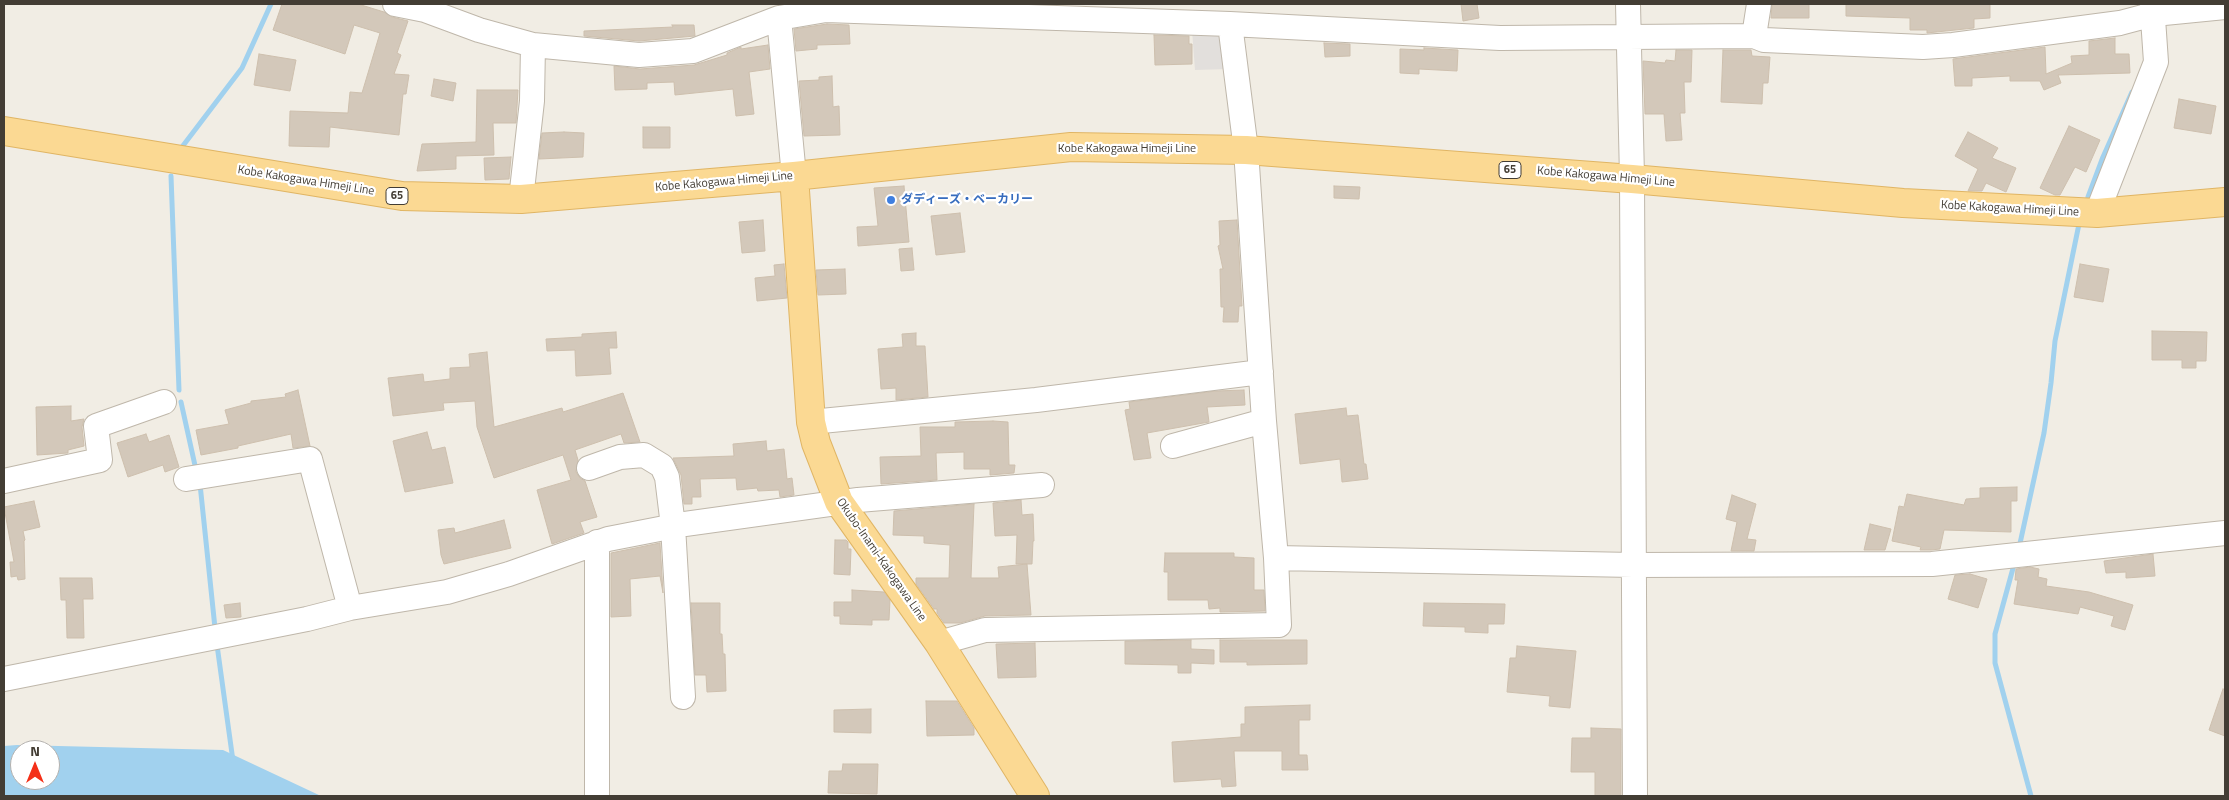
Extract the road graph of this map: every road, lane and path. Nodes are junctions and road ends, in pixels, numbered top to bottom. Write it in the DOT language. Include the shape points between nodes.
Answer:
graph roads {
  1 [pos="395,4"];
  2 [pos="1628,4"];
  3 [pos="1759,4"];
  4 [pos="2225,7"];
  5 [pos="2153,9"];
  6 [pos="780,18"];
  7 [pos="1230,24"];
  8 [pos="1754,36"];
  9 [pos="1630,37"];
  10 [pos="533,45"];
  11 [pos="4,132"];
  12 [pos="1246,150"];
  13 [pos="794,176"];
  14 [pos="1632,179"];
  15 [pos="521,199"];
  16 [pos="2225,202"];
  17 [pos="2097,213"];
  18 [pos="1261,372"];
  19 [pos="164,402"];
  20 [pos="1264,421"];
  21 [pos="811,422"];
  22 [pos="1173,446"];
  23 [pos="589,468"];
  24 [pos="186,479"];
  25 [pos="4,481"];
  26 [pos="1042,486"];
  27 [pos="839,502"];
  28 [pos="673,526"];
  29 [pos="2225,533"];
  30 [pos="597,542"];
  31 [pos="1276,558"];
  32 [pos="1633,565"];
  33 [pos="350,608"];
  34 [pos="939,643"];
  35 [pos="4,679"];
  36 [pos="683,697"];
  37 [pos="597,796"];
  38 [pos="1035,796"];
  39 [pos="1635,796"];
  1 -- 10 [label="street" via="425,10"];
  2 -- 9 [label="street"];
  3 -- 8 [label="street"];
  4 -- 5 [label="street"];
  5 -- 8 [label="street" via="2120,23 1953,45 1923,47 1764,40"];
  5 -- 17 [label="street" via="2156,62"];
  6 -- 7 [label="street" via="826,10"];
  6 -- 10 [label="street" via="693,51 639,55"];
  6 -- 13 [label="street"];
  7 -- 9 [label="street" via="1500,38"];
  7 -- 12 [label="street"];
  8 -- 9 [label="street"];
  9 -- 14 [label="street"];
  10 -- 15 [label="street" via="532,101"];
  11 -- 15 [label="main road, Kobe Kakogawa Himeji Line / 65" via="402,196"];
  12 -- 13 [label="main road, Kobe Kakogawa Himeji Line / 65" via="1071,147"];
  12 -- 14 [label="main road, Kobe Kakogawa Himeji Line / 65"];
  12 -- 18 [label="street"];
  13 -- 15 [label="main road, Kobe Kakogawa Himeji Line / 65"];
  13 -- 21 [label="main road, Okubo-Inami-Kakogawa Line"];
  14 -- 17 [label="main road, Kobe Kakogawa Himeji Line / 65" via="1903,203"];
  14 -- 32 [label="street"];
  16 -- 17 [label="main road, Kobe Kakogawa Himeji Line / 65"];
  18 -- 20 [label="street"];
  18 -- 21 [label="street" via="1036,400"];
  19 -- 25 [label="street" via="96,426 100,460"];
  20 -- 22 [label="street"];
  20 -- 31 [label="street"];
  21 -- 27 [label="main road, Okubo-Inami-Kakogawa Line"];
  23 -- 28 [label="street" via="620,457 644,456 654,460 662,466 667,477"];
  24 -- 33 [label="street" via="310,458"];
  26 -- 27 [label="street"];
  27 -- 28 [label="street"];
  27 -- 34 [label="main road, Okubo-Inami-Kakogawa Line"];
  28 -- 30 [label="street"];
  28 -- 36 [label="street"];
  29 -- 32 [label="street" via="1932,564"];
  30 -- 33 [label="street" via="509,574 447,592"];
  30 -- 37 [label="street"];
  31 -- 32 [label="street"];
  31 -- 34 [label="street" via="1279,625 985,630"];
  32 -- 39 [label="street"];
  33 -- 35 [label="street"];
  34 -- 38 [label="main road, Okubo-Inami-Kakogawa Line"];
}
